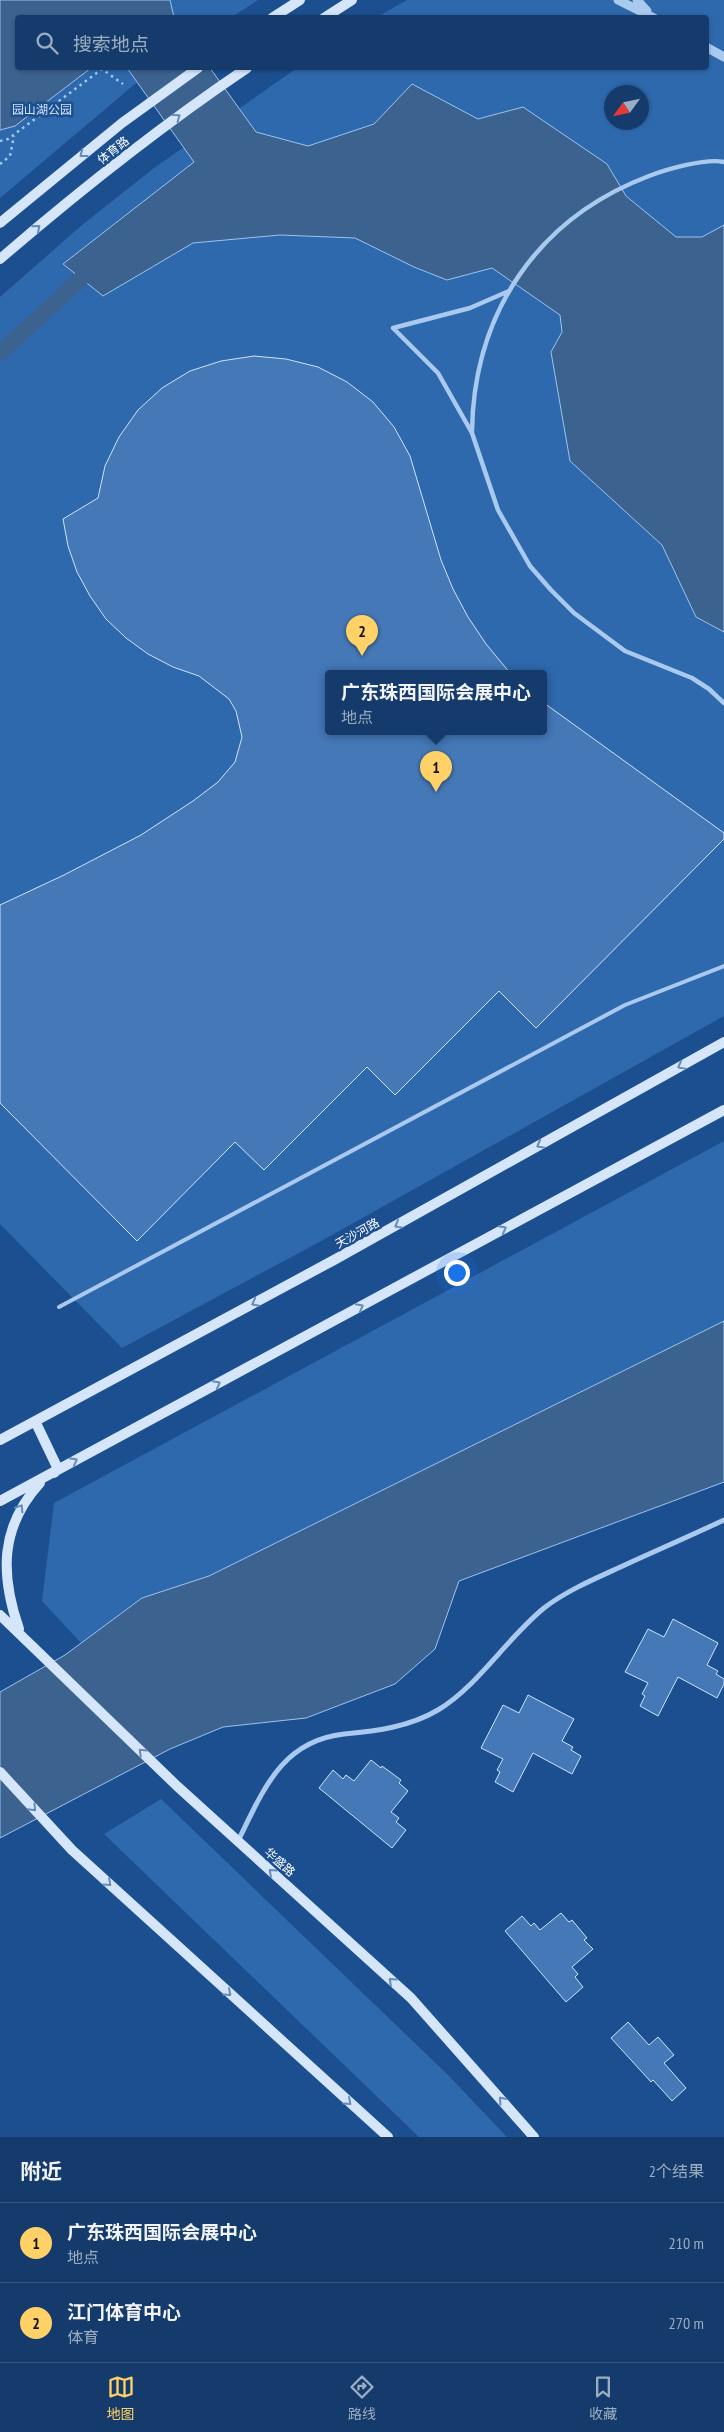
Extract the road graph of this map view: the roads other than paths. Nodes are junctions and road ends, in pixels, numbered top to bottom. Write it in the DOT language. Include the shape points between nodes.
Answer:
graph roads {
  1 [pos="300,0"];
  2 [pos="352,0"];
  3 [pos="618,0"];
  4 [pos="637,0"];
  5 [pos="277,15"];
  6 [pos="329,15"];
  7 [pos="650,15"];
  8 [pos="651,15"];
  9 [pos="709,48"];
  10 [pos="724,56"];
  11 [pos="195,70"];
  12 [pos="244,70"];
  13 [pos="724,162"];
  14 [pos="0,223"];
  15 [pos="0,260"];
  16 [pos="509,291"];
  17 [pos="472,433"];
  18 [pos="724,703"];
  19 [pos="724,966"];
  20 [pos="724,1042"];
  21 [pos="724,1110"];
  22 [pos="59,1307"];
  23 [pos="36,1421"];
  24 [pos="20,1430"];
  25 [pos="0,1434"];
  26 [pos="0,1440"];
  27 [pos="58,1470"];
  28 [pos="0,1501"];
  29 [pos="724,1520"];
  30 [pos="0,1614"];
  31 [pos="0,1619"];
  32 [pos="23,1637"];
  33 [pos="0,1772"];
  34 [pos="238,1841"];
  35 [pos="388,2137"];
  36 [pos="534,2137"];
  1 -- 5 [label="main road"];
  2 -- 6 [label="main road"];
  3 -- 7 [label="street"];
  4 -- 8 [label="street"];
  9 -- 10 [label="street"];
  11 -- 14 [label="main road, 体育路, one-way" via="122,123"];
  15 -- 12 [label="main road, 体育路, one-way" via="138,146"];
  13 -- 16 [label="street" via="688,165 619,188 572,218 532,258"];
  16 -- 17 [label="street" via="481,356 474,390"];
  16 -- 17 [label="street" via="470,308 393,328 438,373"];
  17 -- 18 [label="street" via="498,510 530,566 551,590 598,634 625,651 692,678"];
  19 -- 22 [label="lane" via="624,1005"];
  20 -- 23 [label="main road, 天沙河路, one-way" via="334,1260"];
  27 -- 21 [label="main road, one-way"];
  23 -- 24 [label="main road, 天沙河路"];
  23 -- 27 [label="main road"];
  24 -- 25 [label="main road"];
  24 -- 26 [label="main road, 天沙河路"];
  27 -- 28 [label="main road"];
  32 -- 27 [label="main road, one-way" via="6,1597 3,1555 7,1534 26,1497"];
  29 -- 34 [label="street" via="582,1584 558,1599 530,1620 472,1682 438,1710 397,1727 328,1737 304,1747 274,1773"];
  30 -- 32 [label="main road, 华盛路"];
  31 -- 32 [label="main road"];
  34 -- 32 [label="main road, 华盛路, one-way"];
  33 -- 35 [label="main road, one-way" via="72,1850"];
  36 -- 34 [label="main road, 华盛路, one-way" via="411,1998"];
}
